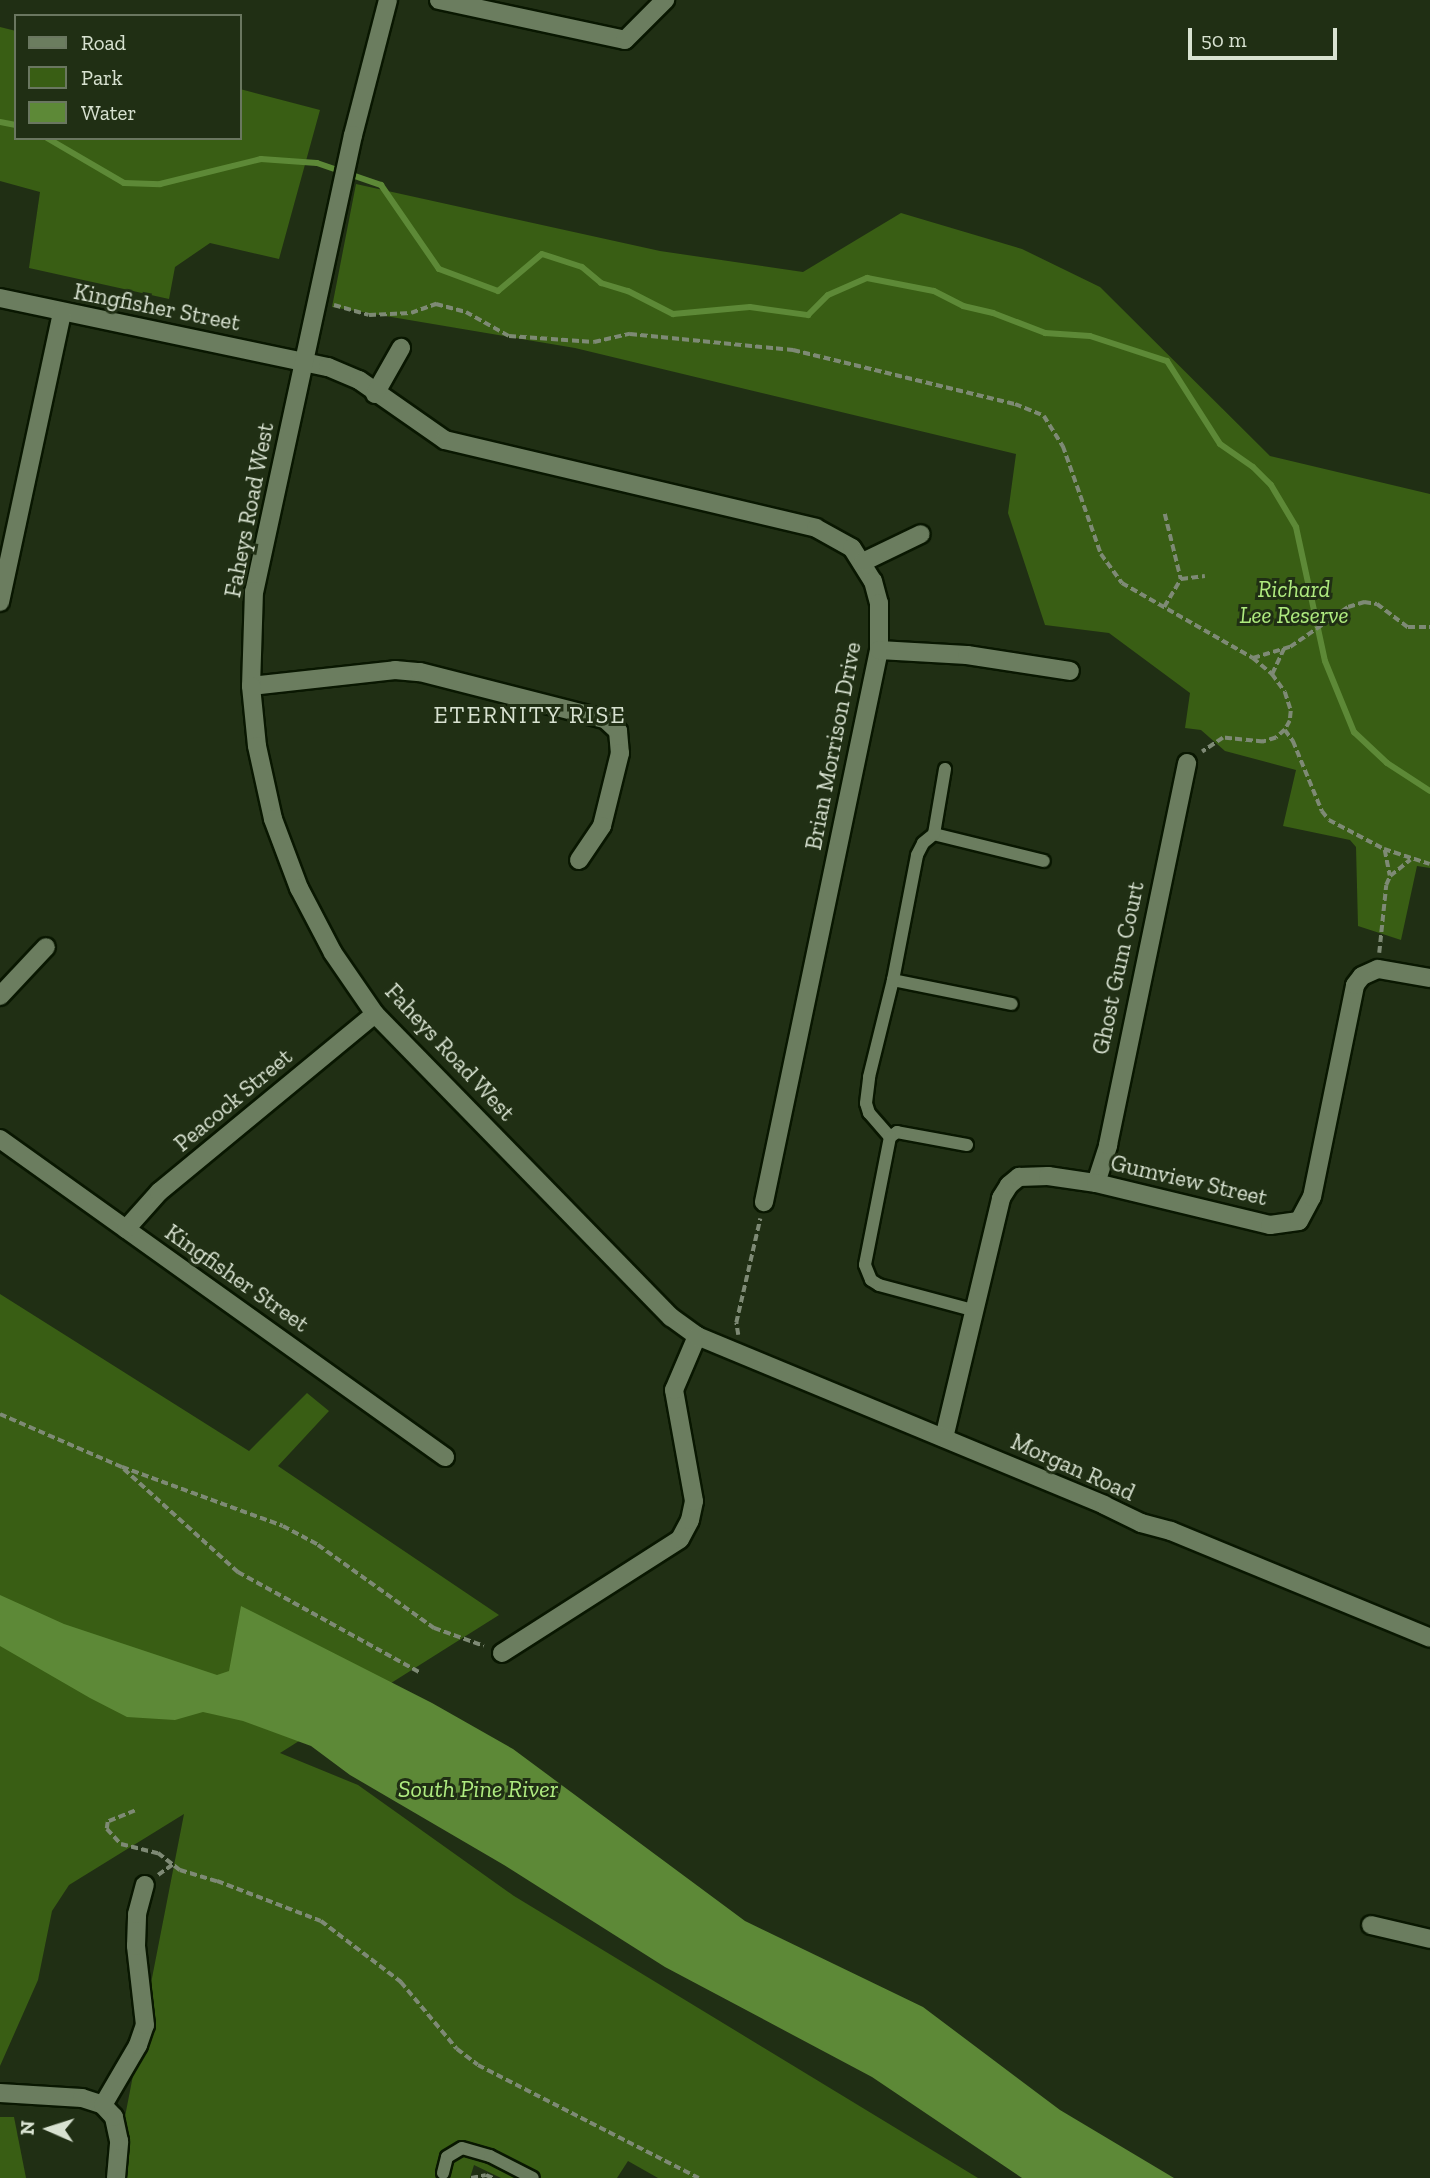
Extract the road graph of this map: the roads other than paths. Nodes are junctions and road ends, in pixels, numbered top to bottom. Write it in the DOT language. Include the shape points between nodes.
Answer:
graph roads {
  1 [pos="388,0"];
  2 [pos="439,0"];
  3 [pos="665,0"];
  4 [pos="0,298"];
  5 [pos="62,313"];
  6 [pos="401,348"];
  7 [pos="304,362"];
  8 [pos="375,394"];
  9 [pos="921,534"];
  10 [pos="863,562"];
  11 [pos="0,602"];
  12 [pos="879,650"];
  13 [pos="1070,671"];
  14 [pos="251,686"];
  15 [pos="1187,763"];
  16 [pos="946,769"];
  17 [pos="934,834"];
  18 [pos="579,860"];
  19 [pos="1044,861"];
  20 [pos="46,947"];
  21 [pos="1430,978"];
  22 [pos="893,980"];
  23 [pos="0,996"];
  24 [pos="1012,1004"];
  25 [pos="375,1014"];
  26 [pos="890,1137"];
  27 [pos="0,1139"];
  28 [pos="967,1145"];
  29 [pos="1096,1184"];
  30 [pos="764,1202"];
  31 [pos="126,1229"];
  32 [pos="976,1311"];
  33 [pos="697,1336"];
  34 [pos="944,1438"];
  35 [pos="445,1457"];
  36 [pos="1430,1638"];
  37 [pos="502,1653"];
  38 [pos="145,1885"];
  39 [pos="1371,1925"];
  40 [pos="1430,1939"];
  41 [pos="0,2093"];
  42 [pos="103,2105"];
  43 [pos="443,2173"];
  44 [pos="116,2178"];
  45 [pos="533,2178"];
  1 -- 7 [label="street, Faheys Road West" via="353,135"];
  2 -- 3 [label="street" via="625,40"];
  4 -- 5 [label="street, Kingfisher Street"];
  5 -- 7 [label="street, Kingfisher Street"];
  5 -- 11 [label="street"];
  6 -- 8 [label="street"];
  7 -- 8 [label="street, Brian Morrison Drive" via="346,372"];
  7 -- 14 [label="street, Faheys Road West" via="254,591"];
  8 -- 10 [label="street, Brian Morrison Drive" via="445,440 816,528 852,548"];
  9 -- 10 [label="street"];
  10 -- 12 [label="street, Brian Morrison Drive" via="878,603"];
  12 -- 13 [label="street" via="967,655"];
  12 -- 30 [label="street, Brian Morrison Drive"];
  14 -- 18 [label="street" via="407,671 605,719 618,731 620,753 602,826"];
  14 -- 25 [label="street, Faheys Road West" via="257,746 273,819 299,888"];
  15 -- 29 [label="street, Ghost Gum Court"];
  16 -- 17 [label="lane"];
  17 -- 19 [label="lane"];
  17 -- 22 [label="lane" via="918,855"];
  20 -- 23 [label="street"];
  21 -- 29 [label="street, Gumview Street" via="1378,970 1355,985 1312,1197 1298,1221 1270,1225"];
  22 -- 24 [label="lane"];
  22 -- 26 [label="lane" via="866,1103"];
  25 -- 31 [label="street, Peacock Street" via="159,1192"];
  25 -- 33 [label="street, Faheys Road West" via="671,1317"];
  26 -- 28 [label="lane" via="897,1132"];
  26 -- 32 [label="lane" via="867,1272 879,1285"];
  27 -- 31 [label="street, Kingfisher Street"];
  29 -- 32 [label="street, Gumview Street" via="1032,1175 1009,1185 1001,1198"];
  31 -- 35 [label="street, Kingfisher Street"];
  32 -- 34 [label="street, Gumview Street"];
  33 -- 34 [label="street, Morgan Road"];
  33 -- 37 [label="street" via="674,1390 694,1501 680,1539"];
  34 -- 36 [label="street, Morgan Road" via="1141,1523 1171,1531"];
  38 -- 42 [label="street" via="137,1914 136,1946 145,2025 138,2046"];
  39 -- 40 [label="street"];
  41 -- 42 [label="street" via="82,2098"];
  42 -- 44 [label="street" via="114,2117"];
  43 -- 45 [label="lane" via="447,2157 462,2148 490,2155"];
}
